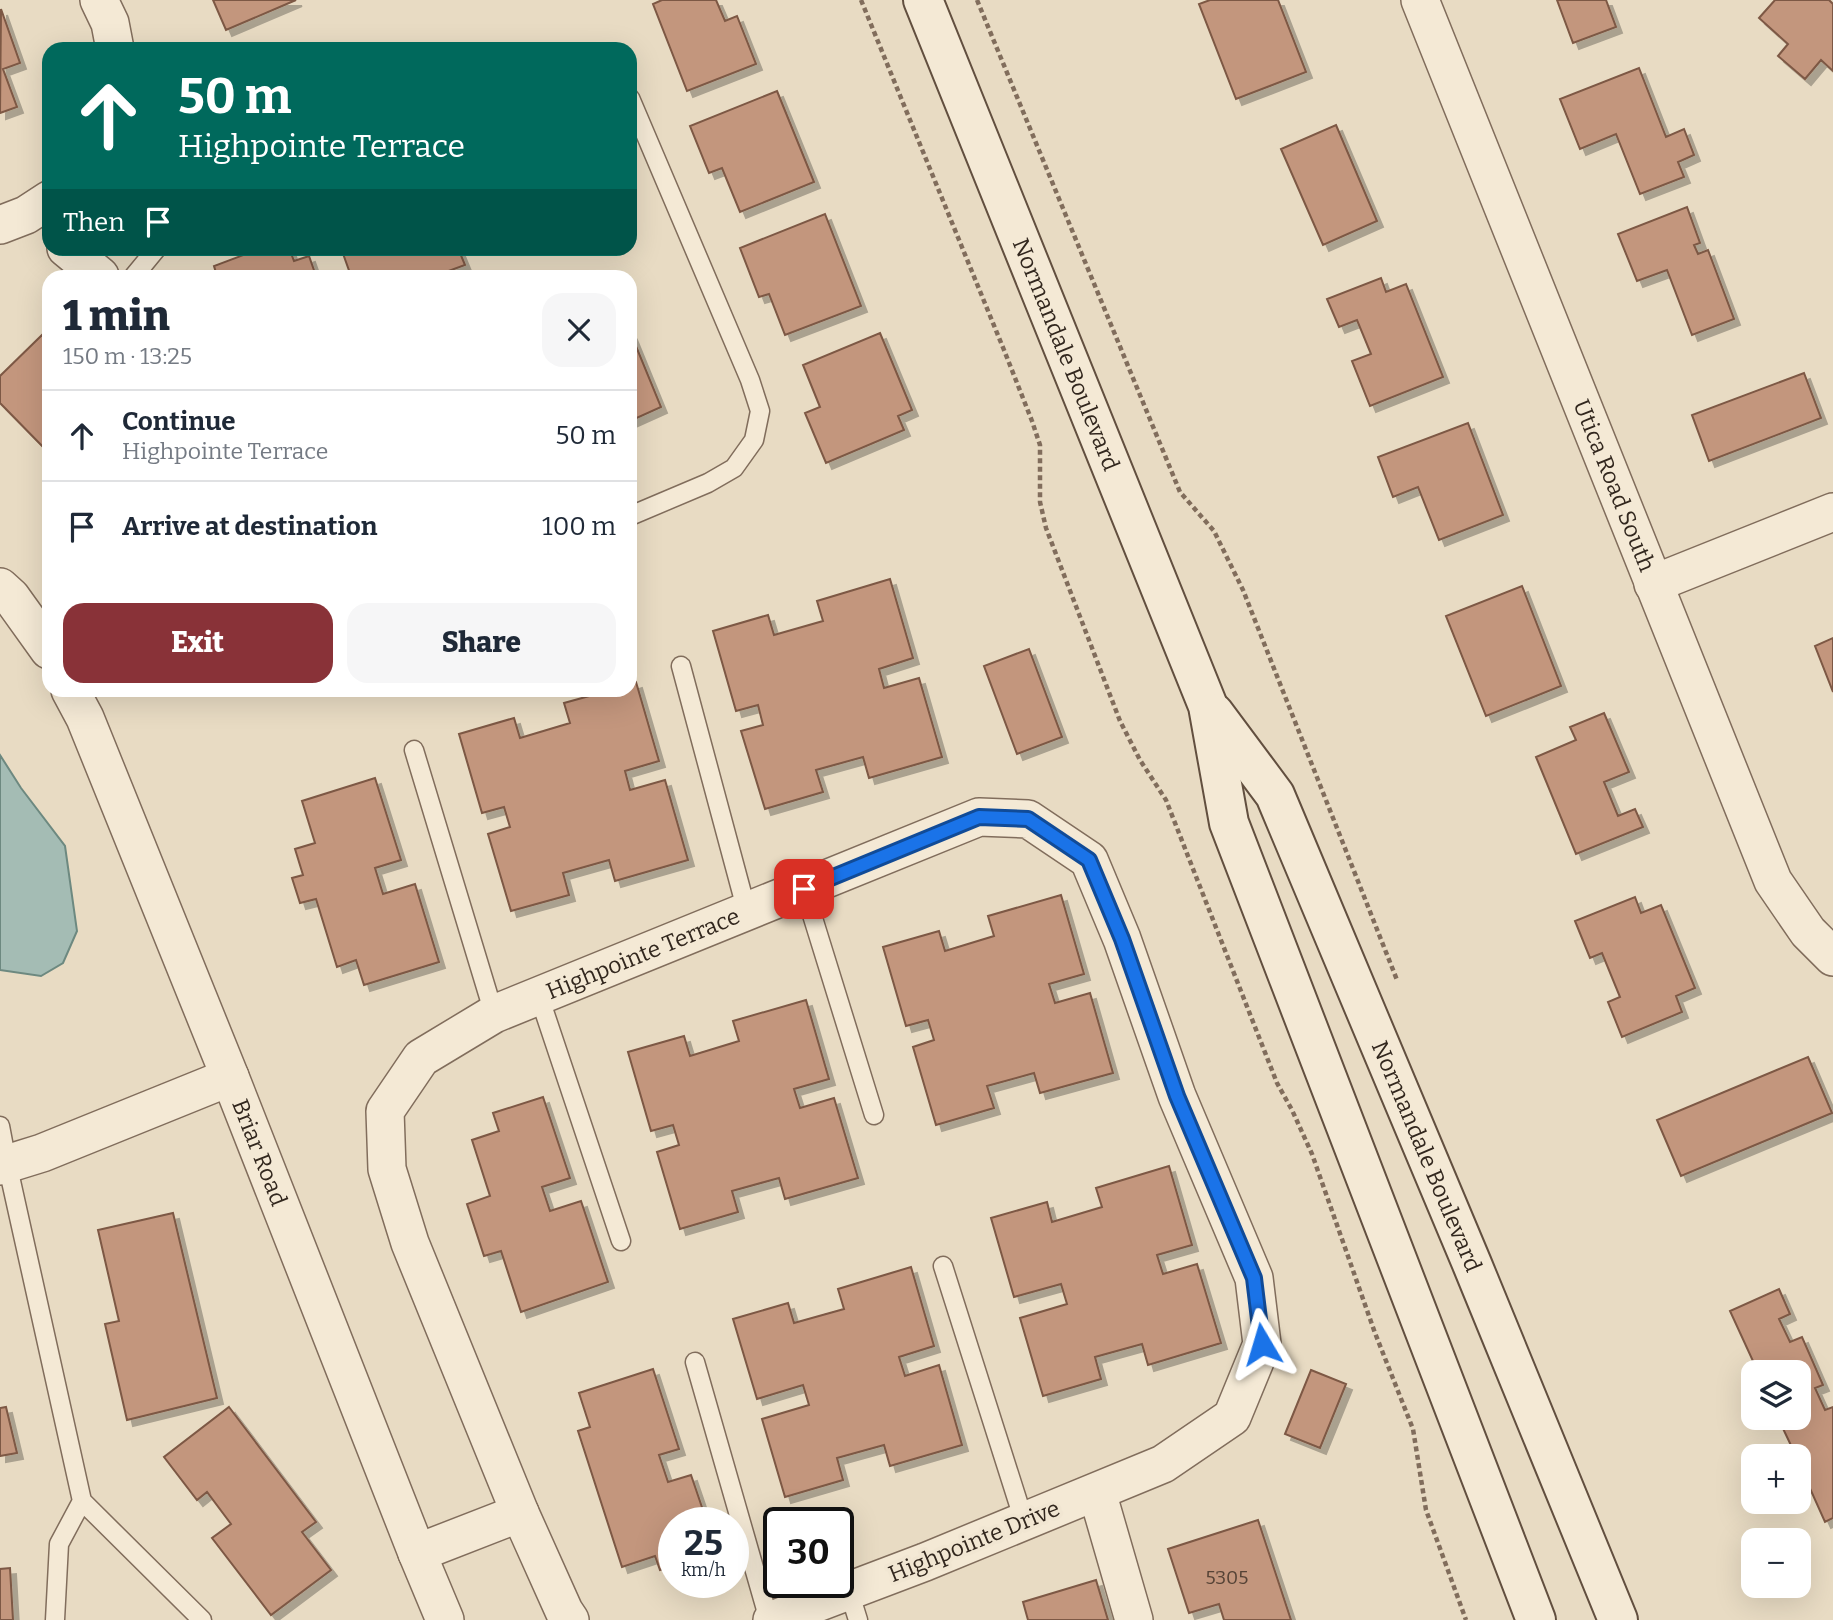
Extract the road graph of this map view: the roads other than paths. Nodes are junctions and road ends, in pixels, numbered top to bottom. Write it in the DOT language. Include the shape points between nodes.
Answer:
graph roads {
  1 [pos="99,0"];
  2 [pos="923,0"];
  3 [pos="1420,0"];
  4 [pos="113,42"];
  5 [pos="637,114"];
  6 [pos="76,256"];
  7 [pos="151,256"];
  8 [pos="93,270"];
  9 [pos="139,270"];
  10 [pos="1833,512"];
  11 [pos="637,513"];
  12 [pos="1653,584"];
  13 [pos="0,587"];
  14 [pos="42,640"];
  15 [pos="681,666"];
  16 [pos="74,697"];
  17 [pos="1208,706"];
  18 [pos="414,750"];
  19 [pos="804,889"];
  20 [pos="747,912"];
  21 [pos="1833,957"];
  22 [pos="540,996"];
  23 [pos="494,1014"];
  24 [pos="230,1077"];
  25 [pos="1177,1096"];
  26 [pos="874,1115"];
  27 [pos="0,1126"];
  28 [pos="3,1164"];
  29 [pos="621,1241"];
  30 [pos="943,1266"];
  31 [pos="695,1363"];
  32 [pos="1097,1492"];
  33 [pos="82,1501"];
  34 [pos="520,1513"];
  35 [pos="1024,1521"];
  36 [pos="416,1553"];
  37 [pos="853,1605"];
  38 [pos="55,1620"];
  39 [pos="202,1620"];
  40 [pos="445,1620"];
  41 [pos="570,1620"];
  42 [pos="770,1620"];
  43 [pos="1134,1620"];
  44 [pos="1536,1620"];
  45 [pos="1618,1620"];
  1 -- 4 [label="street"];
  2 -- 17 [label="main road, Normandale Boulevard"];
  3 -- 12 [label="street, Utica Road South"];
  5 -- 11 [label="lane" via="751,380 760,411 754,440 734,468"];
  6 -- 8 [label="street"];
  7 -- 9 [label="lane"];
  10 -- 12 [label="street"];
  12 -- 21 [label="street, Utica Road South" via="1773,881 1808,932"];
  13 -- 14 [label="street"];
  15 -- 20 [label="lane"];
  16 -- 24 [label="street, Briar Road"];
  17 -- 44 [label="main road, Normandale Boulevard" via="1229,823"];
  17 -- 45 [label="main road, Normandale Boulevard" via="1275,795"];
  18 -- 23 [label="lane"];
  19 -- 20 [label="street, Highpointe Terrace"];
  19 -- 25 [label="street, Highpointe Terrace" via="979,817 1028,819 1089,860"];
  19 -- 26 [label="lane"];
  20 -- 22 [label="street, Highpointe Terrace"];
  22 -- 23 [label="street, Highpointe Terrace"];
  22 -- 29 [label="lane"];
  23 -- 34 [label="street, Highpointe Terrace" via="421,1058 385,1111 387,1170 410,1242"];
  24 -- 28 [label="street" via="42,1153"];
  24 -- 36 [label="street, Briar Road"];
  25 -- 32 [label="street, Highpointe Drive" via="1254,1278 1262,1344 1232,1417 1163,1464"];
  27 -- 28 [label="lane"];
  28 -- 33 [label="lane"];
  30 -- 35 [label="lane"];
  31 -- 42 [label="lane"];
  32 -- 35 [label="street, Highpointe Drive"];
  32 -- 43 [label="street"];
  33 -- 38 [label="lane" via="58,1544"];
  33 -- 39 [label="lane"];
  34 -- 36 [label="street"];
  34 -- 41 [label="street"];
  35 -- 37 [label="street, Highpointe Drive"];
  36 -- 40 [label="street, Briar Road"];
  37 -- 42 [label="street, Highpointe Drive"];
}
